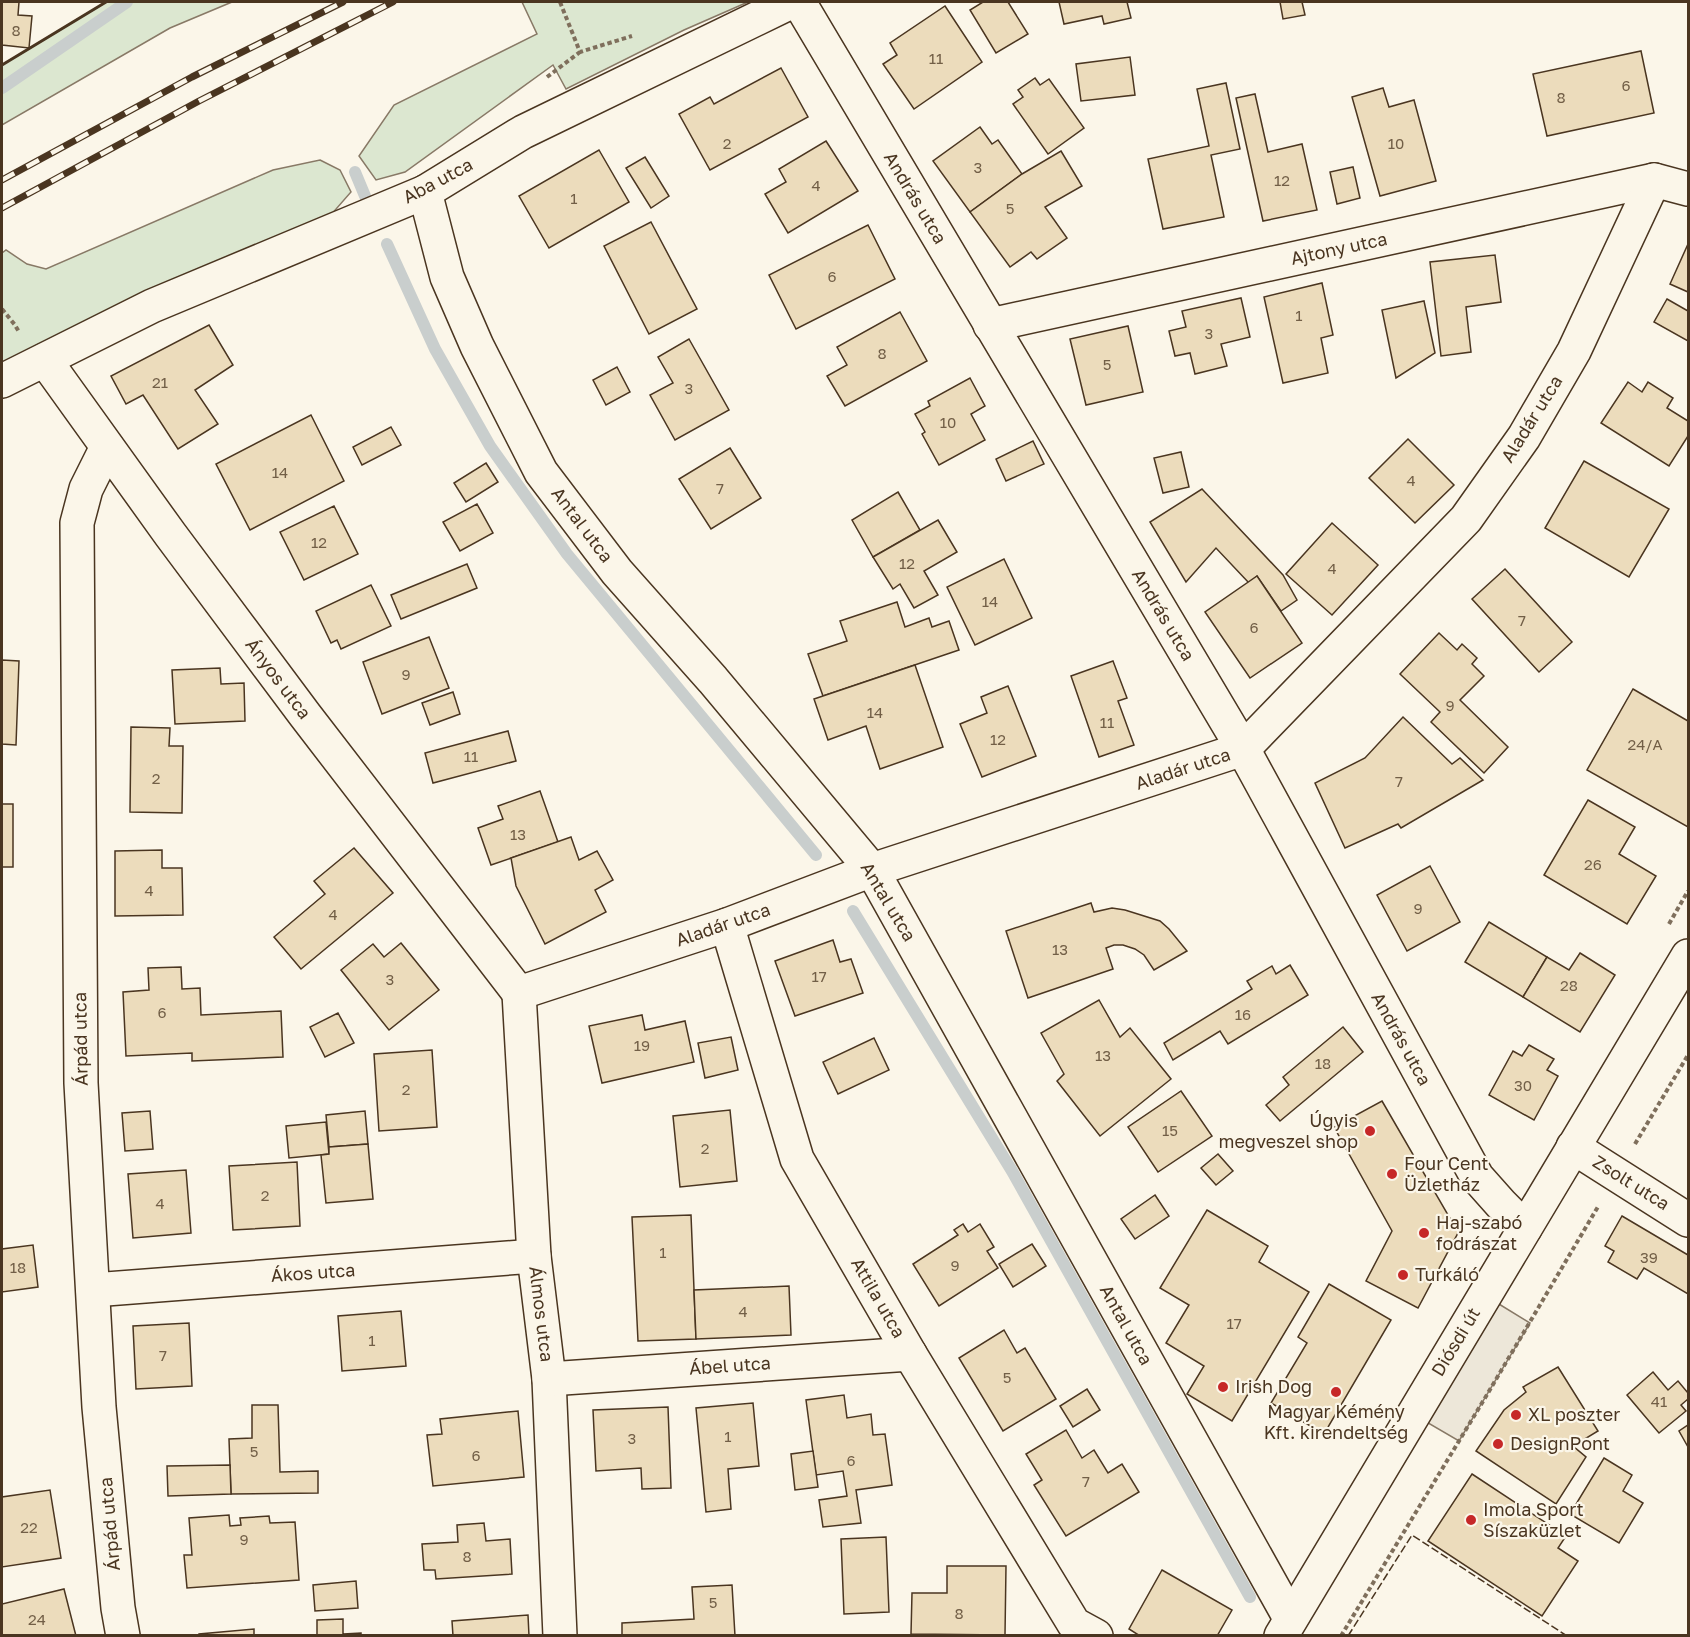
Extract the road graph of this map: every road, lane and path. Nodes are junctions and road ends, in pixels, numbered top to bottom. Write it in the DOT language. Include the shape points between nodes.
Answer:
graph roads {
  1 [pos="560,2"];
  2 [pos="791,2"];
  3 [pos="799,2"];
  4 [pos="637,34"];
  5 [pos="1654,180"];
  6 [pos="1689,189"];
  7 [pos="424,192"];
  8 [pos="8,316"];
  9 [pos="2,317"];
  10 [pos="990,325"];
  11 [pos="45,360"];
  12 [pos="2,381"];
  13 [pos="107,447"];
  14 [pos="1244,750"];
  15 [pos="872,870"];
  16 [pos="727,925"];
  17 [pos="1689,956"];
  18 [pos="519,993"];
  19 [pos="1689,1055"];
  20 [pos="1574,1147"];
  21 [pos="1617,1175"];
  22 [pos="1689,1220"];
  23 [pos="1525,1228"];
  24 [pos="534,1256"];
  25 [pos="93,1290"];
  26 [pos="910,1354"];
  27 [pos="549,1379"];
  28 [pos="1286,1626"];
  29 [pos="1079,1632"];
  30 [pos="123,1635"];
  31 [pos="560,1635"];
  32 [pos="1341,1635"];
  1 -- 4 [label="path" via="580,52"];
  2 -- 7 [label="street, Aba utca" via="523,132"];
  3 -- 10 [label="street, András utca"];
  5 -- 6 [label="street, Ajtony utca"];
  5 -- 10 [label="street, Ajtony utca"];
  5 -- 14 [label="street, Aladár utca" via="1574,351 1524,437 1466,519"];
  7 -- 11 [label="street, Aba utca" via="152,306"];
  7 -- 15 [label="street, Antal utca" via="447,277 477,346 542,472 617,572"];
  8 -- 9 [label="path"];
  10 -- 14 [label="street, András utca"];
  11 -- 12 [label="street, Aba utca"];
  11 -- 13 [label="street, Ányos utca"];
  13 -- 18 [label="street, Ányos utca" via="305,715"];
  13 -- 25 [label="street, Árpád utca" via="86,489 77,523 81,1083"];
  14 -- 15 [label="street, Aladár utca"];
  14 -- 23 [label="street, András utca" via="1477,1177"];
  15 -- 16 [label="street, Aladár utca"];
  15 -- 28 [label="street, Antal utca"];
  16 -- 18 [label="street, Aladár utca"];
  16 -- 26 [label="street, Attila utca" via="797,1159"];
  17 -- 20 [label="street, Diósdi út"];
  18 -- 24 [label="street, Álmos utca"];
  19 -- 21 [label="path"];
  20 -- 21 [label="street, Zsolt utca"];
  20 -- 23 [label="street, Diósdi út"];
  21 -- 22 [label="street, Zsolt utca"];
  21 -- 32 [label="path"];
  23 -- 28 [label="street, Diósdi út"];
  24 -- 25 [label="street, Ákos utca"];
  24 -- 27 [label="street, Álmos utca"];
  25 -- 30 [label="street, Árpád utca" via="99,1407"];
  26 -- 27 [label="street, Ábel utca"];
  26 -- 29 [label="street, Attila utca"];
  27 -- 31 [label="street, Álmos utca"];
}
